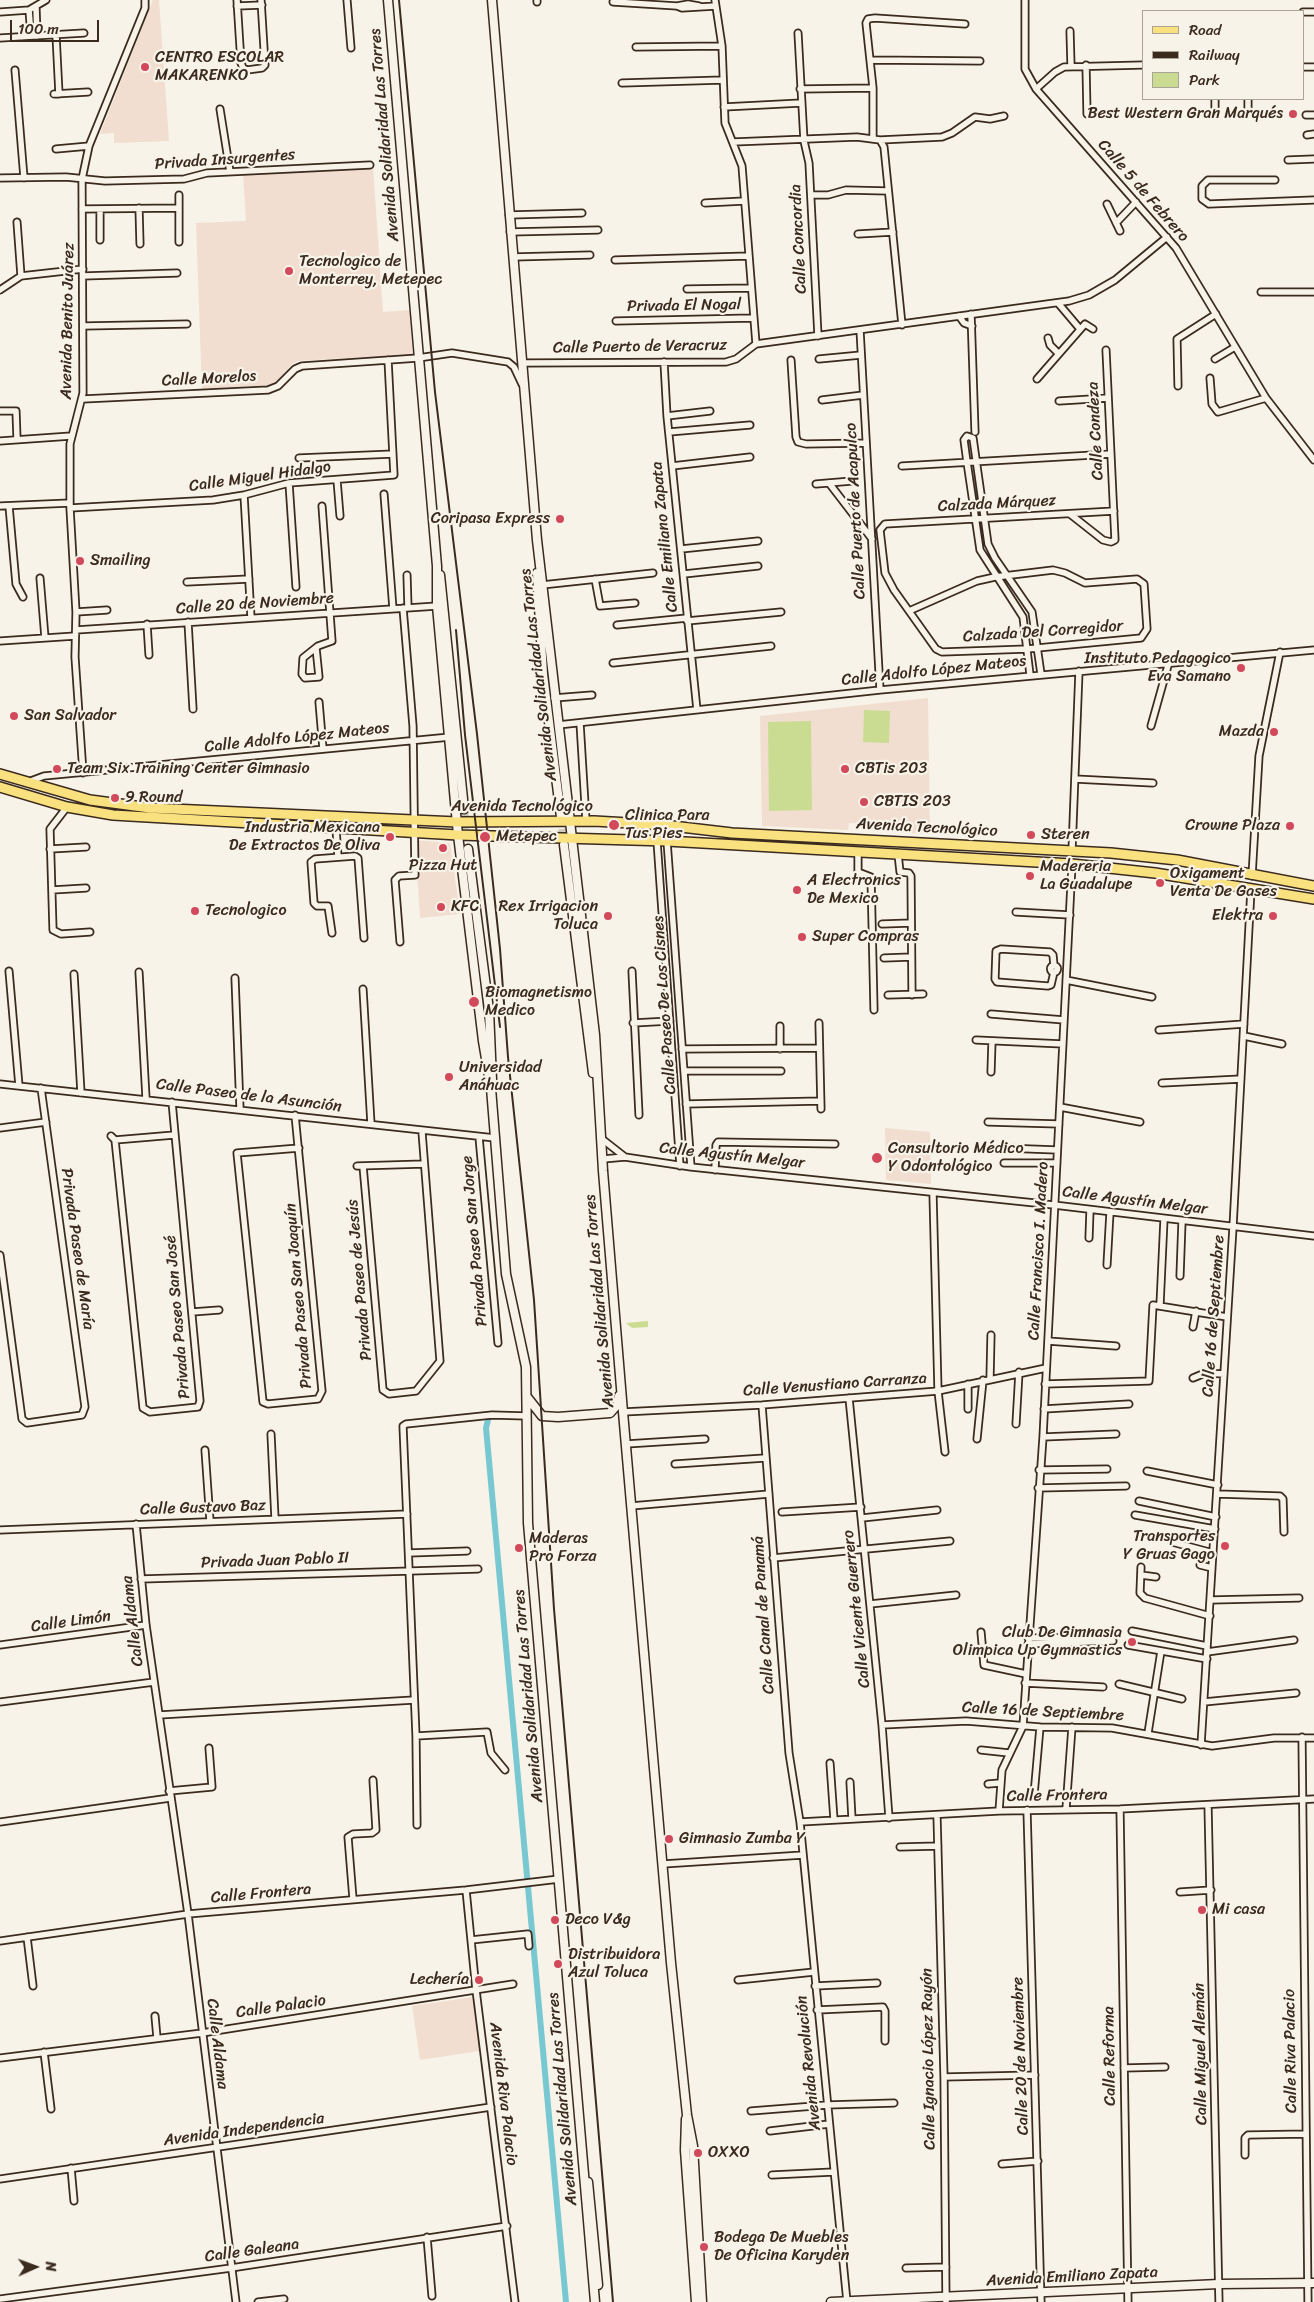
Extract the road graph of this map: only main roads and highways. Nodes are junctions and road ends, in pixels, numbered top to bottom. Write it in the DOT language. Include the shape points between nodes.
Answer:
graph roads {
  1 [pos="388,0"];
  2 [pos="492,0"];
  3 [pos="537,540"];
  4 [pos="437,566"];
  5 [pos="0,774"];
  6 [pos="0,787"];
  7 [pos="464,810"];
  8 [pos="561,817"];
  9 [pos="571,820"];
  10 [pos="590,821"];
  11 [pos="457,822"];
  12 [pos="698,830"];
  13 [pos="458,834"];
  14 [pos="572,838"];
  15 [pos="592,838"];
  16 [pos="697,844"];
  17 [pos="564,845"];
  18 [pos="981,846"];
  19 [pos="468,848"];
  20 [pos="980,859"];
  21 [pos="1229,871"];
  22 [pos="1314,881"];
  23 [pos="1298,884"];
  24 [pos="1227,886"];
  25 [pos="1314,886"];
  26 [pos="1313,899"];
  27 [pos="491,1088"];
  28 [pos="600,1104"];
  29 [pos="621,1384"];
  30 [pos="527,1397"];
  31 [pos="687,2115"];
  32 [pos="580,2134"];
  33 [pos="1311,2283"];
  34 [pos="946,2299"];
  35 [pos="847,2301"];
  36 [pos="595,2302"];
  37 [pos="600,2302"];
  38 [pos="700,2302"];
  39 [pos="831,2302"];
  1 -- 4 [label="main road, Avenida Solidaridad Las Torres"];
  2 -- 3 [label="main road, Avenida Solidaridad Las Torres"];
  3 -- 8 [label="main road, Avenida Solidaridad Las Torres" via="538,614"];
  3 -- 9 [label="main road, Avenida Solidaridad Las Torres"];
  4 -- 7 [label="main road, Avenida Solidaridad Las Torres" via="442,586"];
  4 -- 11 [label="main road, Avenida Solidaridad Las Torres" via="437,606"];
  5 -- 11 [label="main road, Avenida Tecnológico" via="90,800 150,808"];
  6 -- 13 [label="main road, Avenida Tecnológico" via="67,807 121,816"];
  9 -- 10 [label="main road, Avenida Tecnológico"];
  9 -- 11 [label="main road, Avenida Tecnológico"];
  9 -- 14 [label="main road, Avenida Solidaridad Las Torres"];
  10 -- 12 [label="main road, Avenida Tecnológico"];
  10 -- 15 [label="main road"];
  11 -- 13 [label="main road, Avenida Solidaridad Las Torres"];
  12 -- 16 [label="main road"];
  12 -- 18 [label="main road, Avenida Tecnológico"];
  13 -- 14 [label="main road, Avenida Tecnológico"];
  13 -- 27 [label="main road, Avenida Solidaridad Las Torres"];
  14 -- 15 [label="main road, Avenida Tecnológico"];
  14 -- 28 [label="main road, Avenida Solidaridad Las Torres"];
  15 -- 16 [label="main road, Avenida Tecnológico"];
  16 -- 20 [label="main road, Avenida Tecnológico"];
  17 -- 28 [label="main road, Avenida Solidaridad Las Torres" via="593,1073"];
  18 -- 20 [label="main road"];
  18 -- 21 [label="main road, Avenida Tecnológico" via="1177,860"];
  19 -- 27 [label="main road, Avenida Solidaridad Las Torres" via="490,1010"];
  20 -- 24 [label="main road, Avenida Tecnológico" via="1155,873"];
  21 -- 23 [label="main road, Avenida Tecnológico"];
  21 -- 24 [label="main road"];
  22 -- 23 [label="main road"];
  23 -- 25 [label="main road, Avenida Tecnológico"];
  24 -- 26 [label="main road, Avenida Tecnológico"];
  27 -- 30 [label="main road, Avenida Solidaridad Las Torres" via="506,1274 524,1354"];
  28 -- 29 [label="main road, Avenida Solidaridad Las Torres"];
  29 -- 30 [label="main road" via="617,1405 606,1415 542,1416"];
  29 -- 31 [label="main road, Avenida Solidaridad Las Torres"];
  30 -- 32 [label="main road, Avenida Solidaridad Las Torres" via="528,1523"];
  31 -- 38 [label="main road, Avenida Solidaridad Las Torres" via="693,2146"];
  31 -- 38 [label="main road" via="685,2150"];
  32 -- 36 [label="main road, Avenida Solidaridad Las Torres"];
  32 -- 37 [label="main road" via="590,2193"];
  33 -- 34 [label="main road, Avenida Emiliano Zapata" via="1127,2288"];
  34 -- 35 [label="main road, Avenida Emiliano Zapata"];
  35 -- 39 [label="main road, Avenida Emiliano Zapata"];
}
